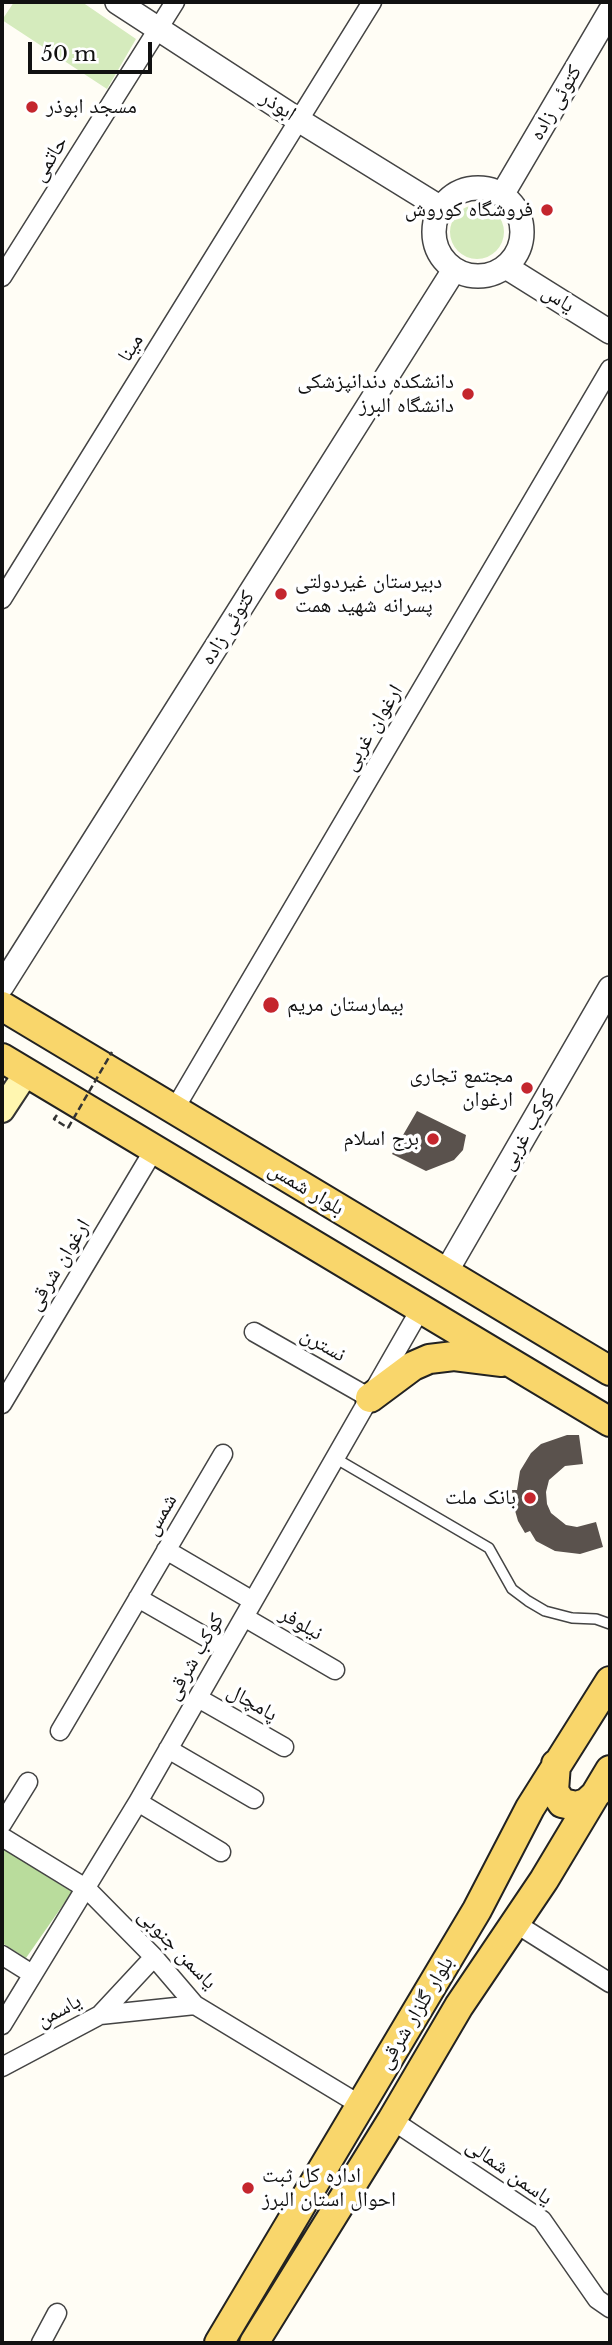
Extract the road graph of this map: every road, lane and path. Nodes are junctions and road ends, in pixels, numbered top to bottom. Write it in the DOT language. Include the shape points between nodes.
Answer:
graph roads {
  1 [pos="117,2"];
  2 [pos="175,2"];
  3 [pos="372,2"];
  4 [pos="610,11"];
  5 [pos="158,29"];
  6 [pos="300,121"];
  7 [pos="502,195"];
  8 [pos="441,208"];
  9 [pos="506,267"];
  10 [pos="454,270"];
  11 [pos="2,277"];
  12 [pos="610,332"];
  13 [pos="610,369"];
  14 [pos="2,599"];
  15 [pos="2,986"];
  16 [pos="610,988"];
  17 [pos="2,1006"];
  18 [pos="112,1052"];
  19 [pos="2,1058"];
  20 [pos="27,1072"];
  21 [pos="2,1110"];
  22 [pos="174,1110"];
  23 [pos="54,1119"];
  24 [pos="155,1148"];
  25 [pos="446,1272"];
  26 [pos="421,1308"];
  27 [pos="254,1332"];
  28 [pos="518,1366"];
  29 [pos="610,1371"];
  30 [pos="370,1398"];
  31 [pos="2,1404"];
  32 [pos="610,1422"];
  33 [pos="223,1454"];
  34 [pos="335,1458"];
  35 [pos="166,1550"];
  36 [pos="138,1598"];
  37 [pos="248,1609"];
  38 [pos="610,1624"];
  39 [pos="225,1648"];
  40 [pos="335,1670"];
  41 [pos="610,1681"];
  42 [pos="198,1698"];
  43 [pos="60,1731"];
  44 [pos="284,1747"];
  45 [pos="168,1749"];
  46 [pos="556,1764"];
  47 [pos="28,1782"];
  48 [pos="604,1782"];
  49 [pos="254,1799"];
  50 [pos="138,1802"];
  51 [pos="2,1824"];
  52 [pos="2,1837"];
  53 [pos="221,1852"];
  54 [pos="502,1858"];
  55 [pos="544,1880"];
  56 [pos="87,1889"];
  57 [pos="515,1923"];
  58 [pos="2,1955"];
  59 [pos="154,1957"];
  60 [pos="32,1974"];
  61 [pos="610,1983"];
  62 [pos="195,2004"];
  63 [pos="100,2015"];
  64 [pos="2,2025"];
  65 [pos="2,2067"];
  66 [pos="362,2106"];
  67 [pos="392,2120"];
  68 [pos="610,2308"];
  69 [pos="57,2313"];
  70 [pos="41,2343"];
  71 [pos="219,2343"];
  72 [pos="254,2343"];
  1 -- 5 [label="street, ابوذر"];
  2 -- 5 [label="street, حاتمی"];
  3 -- 6 [label="street, مینا"];
  4 -- 7 [label="street, کتوئی زاده"];
  5 -- 6 [label="street, ابوذر"];
  5 -- 11 [label="street, حاتمی"];
  6 -- 8 [label="street, ابوذر"];
  6 -- 14 [label="street, مینا"];
  7 -- 8 [label="street" via="475,188 450,198"];
  7 -- 9 [label="street" via="512,204 522,229 521,243"];
  8 -- 10 [label="street" via="433,235 443,261"];
  9 -- 10 [label="street" via="480,277"];
  9 -- 12 [label="street, یاس"];
  10 -- 15 [label="street, کتوئی زاده"];
  13 -- 22 [label="street, ارغوان غربی"];
  16 -- 25 [label="street, کوکب غربی"];
  17 -- 22 [label="main road, بلوار شمس"];
  18 -- 23 [label="path, bridge" via="68,1128"];
  19 -- 20 [label="main road, بلوار شمس"];
  20 -- 21 [label="main road"];
  20 -- 24 [label="main road, بلوار شمس"];
  22 -- 25 [label="main road, بلوار شمس"];
  24 -- 26 [label="main road, بلوار شمس"];
  24 -- 31 [label="street, ارغوان شرقی"];
  25 -- 29 [label="main road, بلوار شمس"];
  26 -- 28 [label="main road, بلوار شمس"];
  26 -- 30 [label="street, کوکب شرقی"];
  27 -- 30 [label="street, نسترن"];
  28 -- 30 [label="main road" via="454,1356 429,1359"];
  28 -- 32 [label="main road, بلوار شمس"];
  30 -- 34 [label="street, کوکب شرقی"];
  33 -- 35 [label="street, شمس"];
  34 -- 37 [label="street, کوکب شرقی"];
  34 -- 38 [label="lane" via="489,1548 512,1589 528,1601 545,1611"];
  35 -- 36 [label="street, شمس"];
  35 -- 37 [label="street, نیلوفر"];
  36 -- 39 [label="street"];
  36 -- 43 [label="street, شمس"];
  37 -- 39 [label="street, کوکب شرقی"];
  37 -- 40 [label="street, نیلوفر"];
  39 -- 42 [label="street, کوکب شرقی"];
  41 -- 46 [label="main road, بلوار گلزار شرقی"];
  42 -- 44 [label="street, پامچال"];
  42 -- 45 [label="street, کوکب شرقی"];
  45 -- 49 [label="street"];
  45 -- 50 [label="street, کوکب شرقی"];
  46 -- 48 [label="main road" via="554,1791 562,1802 586,1803"];
  46 -- 54 [label="main road, بلوار گلزار شرقی"];
  47 -- 51 [label="street"];
  48 -- 55 [label="main road, بلوار گلزار شرقی"];
  50 -- 53 [label="street"];
  50 -- 56 [label="street, کوکب شرقی"];
  52 -- 56 [label="street, یاسمن جنوبی"];
  54 -- 55 [label="main road" via="521,1836 540,1832 553,1847"];
  54 -- 66 [label="main road, بلوار گلزار شرقی" via="477,1910"];
  55 -- 57 [label="main road, بلوار گلزار شرقی"];
  56 -- 59 [label="street, یاسمن جنوبی"];
  56 -- 60 [label="street, کوکب شرقی"];
  57 -- 61 [label="street"];
  57 -- 67 [label="main road, بلوار گلزار شرقی" via="459,2006"];
  58 -- 60 [label="street"];
  59 -- 62 [label="street, یاسمن جنوبی"];
  59 -- 63 [label="street, یاسمن"];
  60 -- 64 [label="street, کوکب شرقی"];
  62 -- 63 [label="street, یاسمن"];
  62 -- 66 [label="street, یاسمن جنوبی"];
  63 -- 65 [label="street, یاسمن"];
  66 -- 71 [label="main road, بلوار گلزار شرقی"];
  67 -- 68 [label="street, یاسمن شمالی" via="542,2220 597,2299"];
  67 -- 72 [label="main road, بلوار گلزار شرقی"];
  69 -- 70 [label="street"];
}
